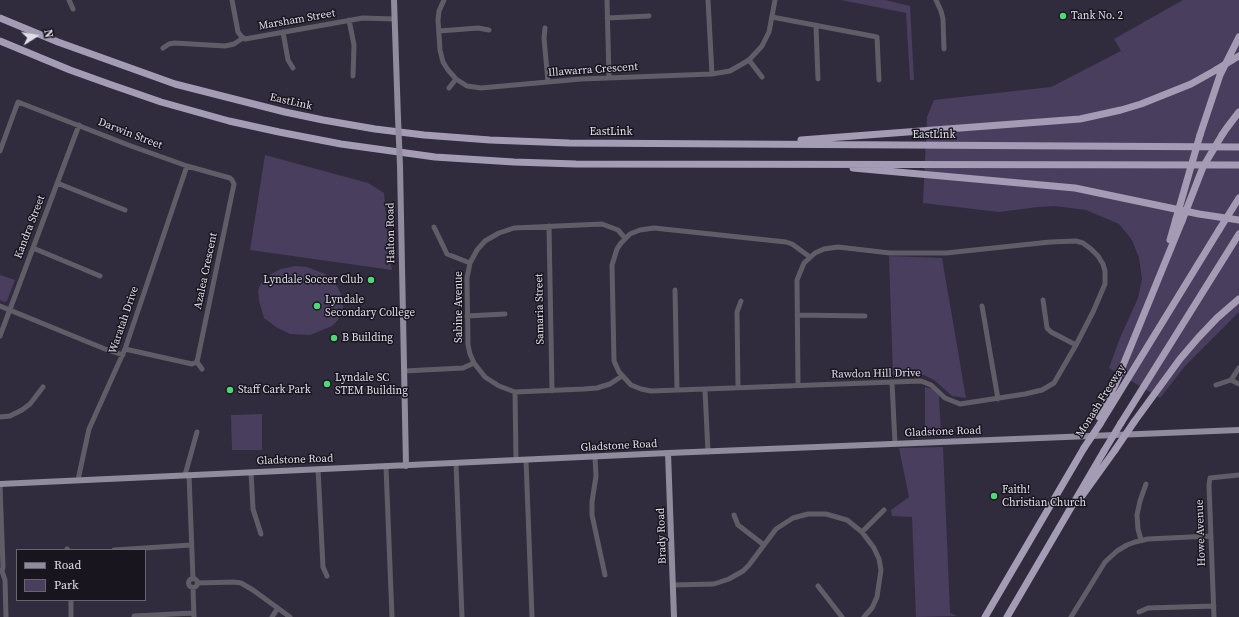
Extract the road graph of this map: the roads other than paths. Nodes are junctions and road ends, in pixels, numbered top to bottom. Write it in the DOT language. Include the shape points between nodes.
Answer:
graph roads {
  1 [pos="69,0"];
  2 [pos="232,0"];
  3 [pos="394,0"];
  4 [pos="444,0"];
  5 [pos="606,0"];
  6 [pos="708,0"];
  7 [pos="775,0"];
  8 [pos="936,0"];
  9 [pos="73,9"];
  10 [pos="649,16"];
  11 [pos="772,17"];
  12 [pos="0,18"];
  13 [pos="607,18"];
  14 [pos="394,19"];
  15 [pos="349,20"];
  16 [pos="816,26"];
  17 [pos="545,28"];
  18 [pos="489,30"];
  19 [pos="439,31"];
  20 [pos="283,32"];
  21 [pos="1239,37"];
  22 [pos="243,38"];
  23 [pos="0,41"];
  24 [pos="162,48"];
  25 [pos="944,49"];
  26 [pos="1239,56"];
  27 [pos="749,60"];
  28 [pos="293,68"];
  29 [pos="712,74"];
  30 [pos="353,76"];
  31 [pos="762,77"];
  32 [pos="609,78"];
  33 [pos="456,79"];
  34 [pos="818,79"];
  35 [pos="879,80"];
  36 [pos="548,82"];
  37 [pos="449,88"];
  38 [pos="1239,112"];
  39 [pos="78,125"];
  40 [pos="3,136"];
  41 [pos="765,144"];
  42 [pos="1239,147"];
  43 [pos="0,151"];
  44 [pos="806,164"];
  45 [pos="1239,165"];
  46 [pos="187,166"];
  47 [pos="57,183"];
  48 [pos="234,184"];
  49 [pos="1239,198"];
  50 [pos="126,210"];
  51 [pos="1179,220"];
  52 [pos="1239,220"];
  53 [pos="549,226"];
  54 [pos="434,227"];
  55 [pos="1239,234"];
  56 [pos="625,238"];
  57 [pos="33,248"];
  58 [pos="810,257"];
  59 [pos="470,263"];
  60 [pos="100,276"];
  61 [pos="675,290"];
  62 [pos="1239,299"];
  63 [pos="1043,300"];
  64 [pos="741,301"];
  65 [pos="0,306"];
  66 [pos="982,306"];
  67 [pos="10,310"];
  68 [pos="505,314"];
  69 [pos="797,315"];
  70 [pos="467,316"];
  71 [pos="865,316"];
  72 [pos="0,336"];
  73 [pos="1076,346"];
  74 [pos="123,354"];
  75 [pos="197,362"];
  76 [pos="474,363"];
  77 [pos="1239,368"];
  78 [pos="202,369"];
  79 [pos="404,371"];
  80 [pos="622,376"];
  81 [pos="1231,380"];
  82 [pos="892,382"];
  83 [pos="1239,384"];
  84 [pos="798,385"];
  85 [pos="1216,385"];
  86 [pos="43,387"];
  87 [pos="738,388"];
  88 [pos="552,390"];
  89 [pos="677,390"];
  90 [pos="705,390"];
  91 [pos="515,392"];
  92 [pos="998,399"];
  93 [pos="0,418"];
  94 [pos="1098,424"];
  95 [pos="1239,430"];
  96 [pos="197,432"];
  97 [pos="895,444"];
  98 [pos="708,452"];
  99 [pos="668,453"];
  100 [pos="595,457"];
  101 [pos="516,460"];
  102 [pos="526,460"];
  103 [pos="456,463"];
  104 [pos="406,466"];
  105 [pos="386,467"];
  106 [pos="318,469"];
  107 [pos="251,472"];
  108 [pos="187,475"];
  109 [pos="1239,475"];
  110 [pos="78,480"];
  111 [pos="0,484"];
  112 [pos="1146,484"];
  113 [pos="884,510"];
  114 [pos="734,515"];
  115 [pos="1062,524"];
  116 [pos="862,532"];
  117 [pos="261,534"];
  118 [pos="1211,536"];
  119 [pos="1141,540"];
  120 [pos="191,545"];
  121 [pos="764,545"];
  122 [pos="127,549"];
  123 [pos="1,554"];
  124 [pos="605,575"];
  125 [pos="327,576"];
  126 [pos="193,579"];
  127 [pos="198,583"];
  128 [pos="674,585"];
  129 [pos="818,586"];
  130 [pos="193,588"];
  131 [pos="71,601"];
  132 [pos="1214,606"];
  133 [pos="278,608"];
  134 [pos="1139,612"];
  135 [pos="194,615"];
  136 [pos="134,616"];
  137 [pos="6,617"];
  138 [pos="71,617"];
  139 [pos="272,617"];
  140 [pos="290,617"];
  141 [pos="392,617"];
  142 [pos="462,617"];
  143 [pos="532,617"];
  144 [pos="674,617"];
  145 [pos="842,617"];
  146 [pos="864,617"];
  147 [pos="985,617"];
  148 [pos="1007,617"];
  149 [pos="1071,617"];
  150 [pos="1214,617"];
  1 -- 9 [label="street"];
  2 -- 22 [label="street" via="238,32"];
  3 -- 14 [label="main road, Halton Road"];
  4 -- 19 [label="street, Illawarra Crescent" via="438,16"];
  5 -- 13 [label="street"];
  6 -- 29 [label="street"];
  7 -- 11 [label="street, Illawarra Crescent"];
  8 -- 25 [label="street" via="943,19"];
  10 -- 13 [label="street"];
  11 -- 16 [label="street"];
  11 -- 27 [label="street, Illawarra Crescent" via="769,32 758,51"];
  12 -- 41 [label="highway, EastLink" via="175,84 285,112 375,129 527,142"];
  13 -- 32 [label="street"];
  14 -- 15 [label="street, Marsham Street"];
  14 -- 79 [label="main road, Halton Road, bridge"];
  15 -- 20 [label="street, Marsham Street"];
  15 -- 30 [label="street" via="354,45"];
  16 -- 34 [label="street"];
  16 -- 35 [label="street" via="877,38"];
  17 -- 36 [label="street"];
  18 -- 19 [label="street" via="478,28"];
  19 -- 33 [label="street, Illawarra Crescent" via="442,59"];
  20 -- 22 [label="street, Marsham Street"];
  20 -- 28 [label="street" via="288,60"];
  21 -- 51 [label="highway, bridge" via="1220,74 1200,135"];
  22 -- 24 [label="street, Marsham Street" via="225,46 175,43"];
  23 -- 44 [label="highway" via="70,70 168,104 267,130 367,148 435,157 514,162"];
  26 -- 41 [label="highway, bridge" via="1191,84 1141,104 1080,119"];
  27 -- 29 [label="street, Illawarra Crescent" via="730,71"];
  27 -- 31 [label="street"];
  29 -- 32 [label="street, Illawarra Crescent"];
  32 -- 36 [label="street, Illawarra Crescent"];
  33 -- 36 [label="street, Illawarra Crescent" via="467,86 481,88"];
  33 -- 37 [label="street"];
  38 -- 51 [label="highway, bridge" via="1203,167"];
  39 -- 40 [label="street, Darwin Street" via="18,102"];
  39 -- 46 [label="street, Darwin Street"];
  39 -- 47 [label="street, Kandra Street"];
  40 -- 43 [label="street"];
  41 -- 42 [label="highway, EastLink"];
  44 -- 45 [label="highway"];
  44 -- 52 [label="highway" via="1059,185"];
  46 -- 48 [label="street, Darwin Street" via="230,178"];
  46 -- 74 [label="street, Waratah Drive"];
  47 -- 50 [label="street"];
  47 -- 57 [label="street, Kandra Street"];
  48 -- 75 [label="street, Azalea Crescent"];
  49 -- 94 [label="highway, Monash Freeway, bridge"];
  51 -- 94 [label="highway" via="1159,278"];
  53 -- 56 [label="street, Sabine Avenue" via="602,224 618,230"];
  53 -- 59 [label="street, Sabine Avenue" via="514,228 499,233 485,241"];
  53 -- 88 [label="street, Samaria Street"];
  54 -- 59 [label="street" via="447,254"];
  55 -- 115 [label="highway, bridge" via="1104,450"];
  56 -- 58 [label="street" via="644,228 685,231 786,242"];
  56 -- 80 [label="street, Rawdon Hill Drive" via="617,249 612,265 614,361"];
  57 -- 60 [label="street"];
  57 -- 67 [label="street, Kandra Street"];
  58 -- 69 [label="street" via="801,268 797,280"];
  58 -- 73 [label="street, Rawdon Hill Drive" via="824,249 838,247 890,253 946,253 1050,242 1083,243 1103,264 1105,284"];
  59 -- 70 [label="street, Sabine Avenue" via="467,278"];
  61 -- 89 [label="street"];
  62 -- 115 [label="highway, bridge" via="1217,318 1180,359"];
  63 -- 73 [label="street" via="1047,328"];
  64 -- 87 [label="street" via="737,312"];
  65 -- 67 [label="street"];
  66 -- 92 [label="street"];
  67 -- 72 [label="street, Kandra Street"];
  67 -- 74 [label="street" via="104,349"];
  68 -- 70 [label="street"];
  69 -- 71 [label="street"];
  69 -- 84 [label="street"];
  70 -- 76 [label="street, Sabine Avenue" via="469,349"];
  73 -- 92 [label="street, Rawdon Hill Drive" via="1054,383 1047,388"];
  74 -- 75 [label="street" via="192,364"];
  74 -- 110 [label="street, Waratah Drive" via="89,429"];
  75 -- 78 [label="street"];
  76 -- 79 [label="street" via="464,368"];
  76 -- 91 [label="street, Sabine Avenue" via="486,377 499,386"];
  77 -- 81 [label="street"];
  79 -- 104 [label="main road, Halton Road"];
  80 -- 88 [label="street, Sabine Avenue" via="610,384 597,388"];
  80 -- 89 [label="street, Rawdon Hill Drive" via="641,390"];
  81 -- 83 [label="street"];
  81 -- 85 [label="street"];
  82 -- 84 [label="street, Rawdon Hill Drive"];
  82 -- 92 [label="street, Rawdon Hill Drive" via="925,382 945,398 960,404"];
  82 -- 97 [label="street"];
  84 -- 87 [label="street, Rawdon Hill Drive"];
  86 -- 93 [label="street" via="22,410"];
  87 -- 90 [label="street, Rawdon Hill Drive"];
  88 -- 91 [label="street, Sabine Avenue"];
  89 -- 90 [label="street, Rawdon Hill Drive"];
  90 -- 98 [label="street"];
  91 -- 101 [label="street"];
  94 -- 147 [label="highway, Monash Freeway, bridge"];
  95 -- 97 [label="main road, Gladstone Road"];
  96 -- 108 [label="street"];
  97 -- 98 [label="main road, Gladstone Road"];
  98 -- 99 [label="main road, Gladstone Road"];
  99 -- 100 [label="main road, Gladstone Road"];
  99 -- 128 [label="main road, Brady Road"];
  100 -- 102 [label="main road, Gladstone Road"];
  100 -- 124 [label="street" via="592,515"];
  101 -- 102 [label="main road, Gladstone Road"];
  101 -- 103 [label="main road, Gladstone Road"];
  102 -- 143 [label="street"];
  103 -- 104 [label="main road, Gladstone Road"];
  103 -- 142 [label="street"];
  104 -- 105 [label="main road, Gladstone Road"];
  105 -- 106 [label="main road, Gladstone Road"];
  105 -- 141 [label="street"];
  106 -- 107 [label="main road, Gladstone Road"];
  106 -- 125 [label="street" via="323,567"];
  107 -- 108 [label="main road, Gladstone Road"];
  107 -- 117 [label="street" via="253,509"];
  108 -- 110 [label="main road, Gladstone Road"];
  108 -- 120 [label="street"];
  109 -- 118 [label="street, Howe Avenue" via="1210,478"];
  110 -- 111 [label="main road, Gladstone Road"];
  111 -- 123 [label="street"];
  112 -- 119 [label="street" via="1137,515"];
  113 -- 116 [label="street"];
  114 -- 121 [label="street" via="738,525"];
  115 -- 148 [label="highway"];
  116 -- 121 [label="street" via="847,520 826,514 808,514 793,518 776,528"];
  116 -- 146 [label="street" via="874,548 881,570 877,597"];
  118 -- 119 [label="street"];
  118 -- 132 [label="street, Howe Avenue"];
  119 -- 149 [label="street" via="1117,551 1106,562"];
  120 -- 122 [label="street"];
  120 -- 126 [label="street"];
  121 -- 128 [label="street" via="743,571 729,579 714,584"];
  123 -- 137 [label="street"];
  126 -- 127 [label="street"];
  126 -- 130 [label="street" via="189,583"];
  127 -- 130 [label="street"];
  127 -- 133 [label="street" via="241,584"];
  128 -- 144 [label="main road, Brady Road"];
  129 -- 145 [label="street"];
  130 -- 135 [label="street"];
  131 -- 138 [label="street"];
  132 -- 134 [label="street" via="1148,608"];
  132 -- 150 [label="street, Howe Avenue"];
  133 -- 139 [label="street"];
  133 -- 140 [label="street"];
  135 -- 136 [label="street"];
}
